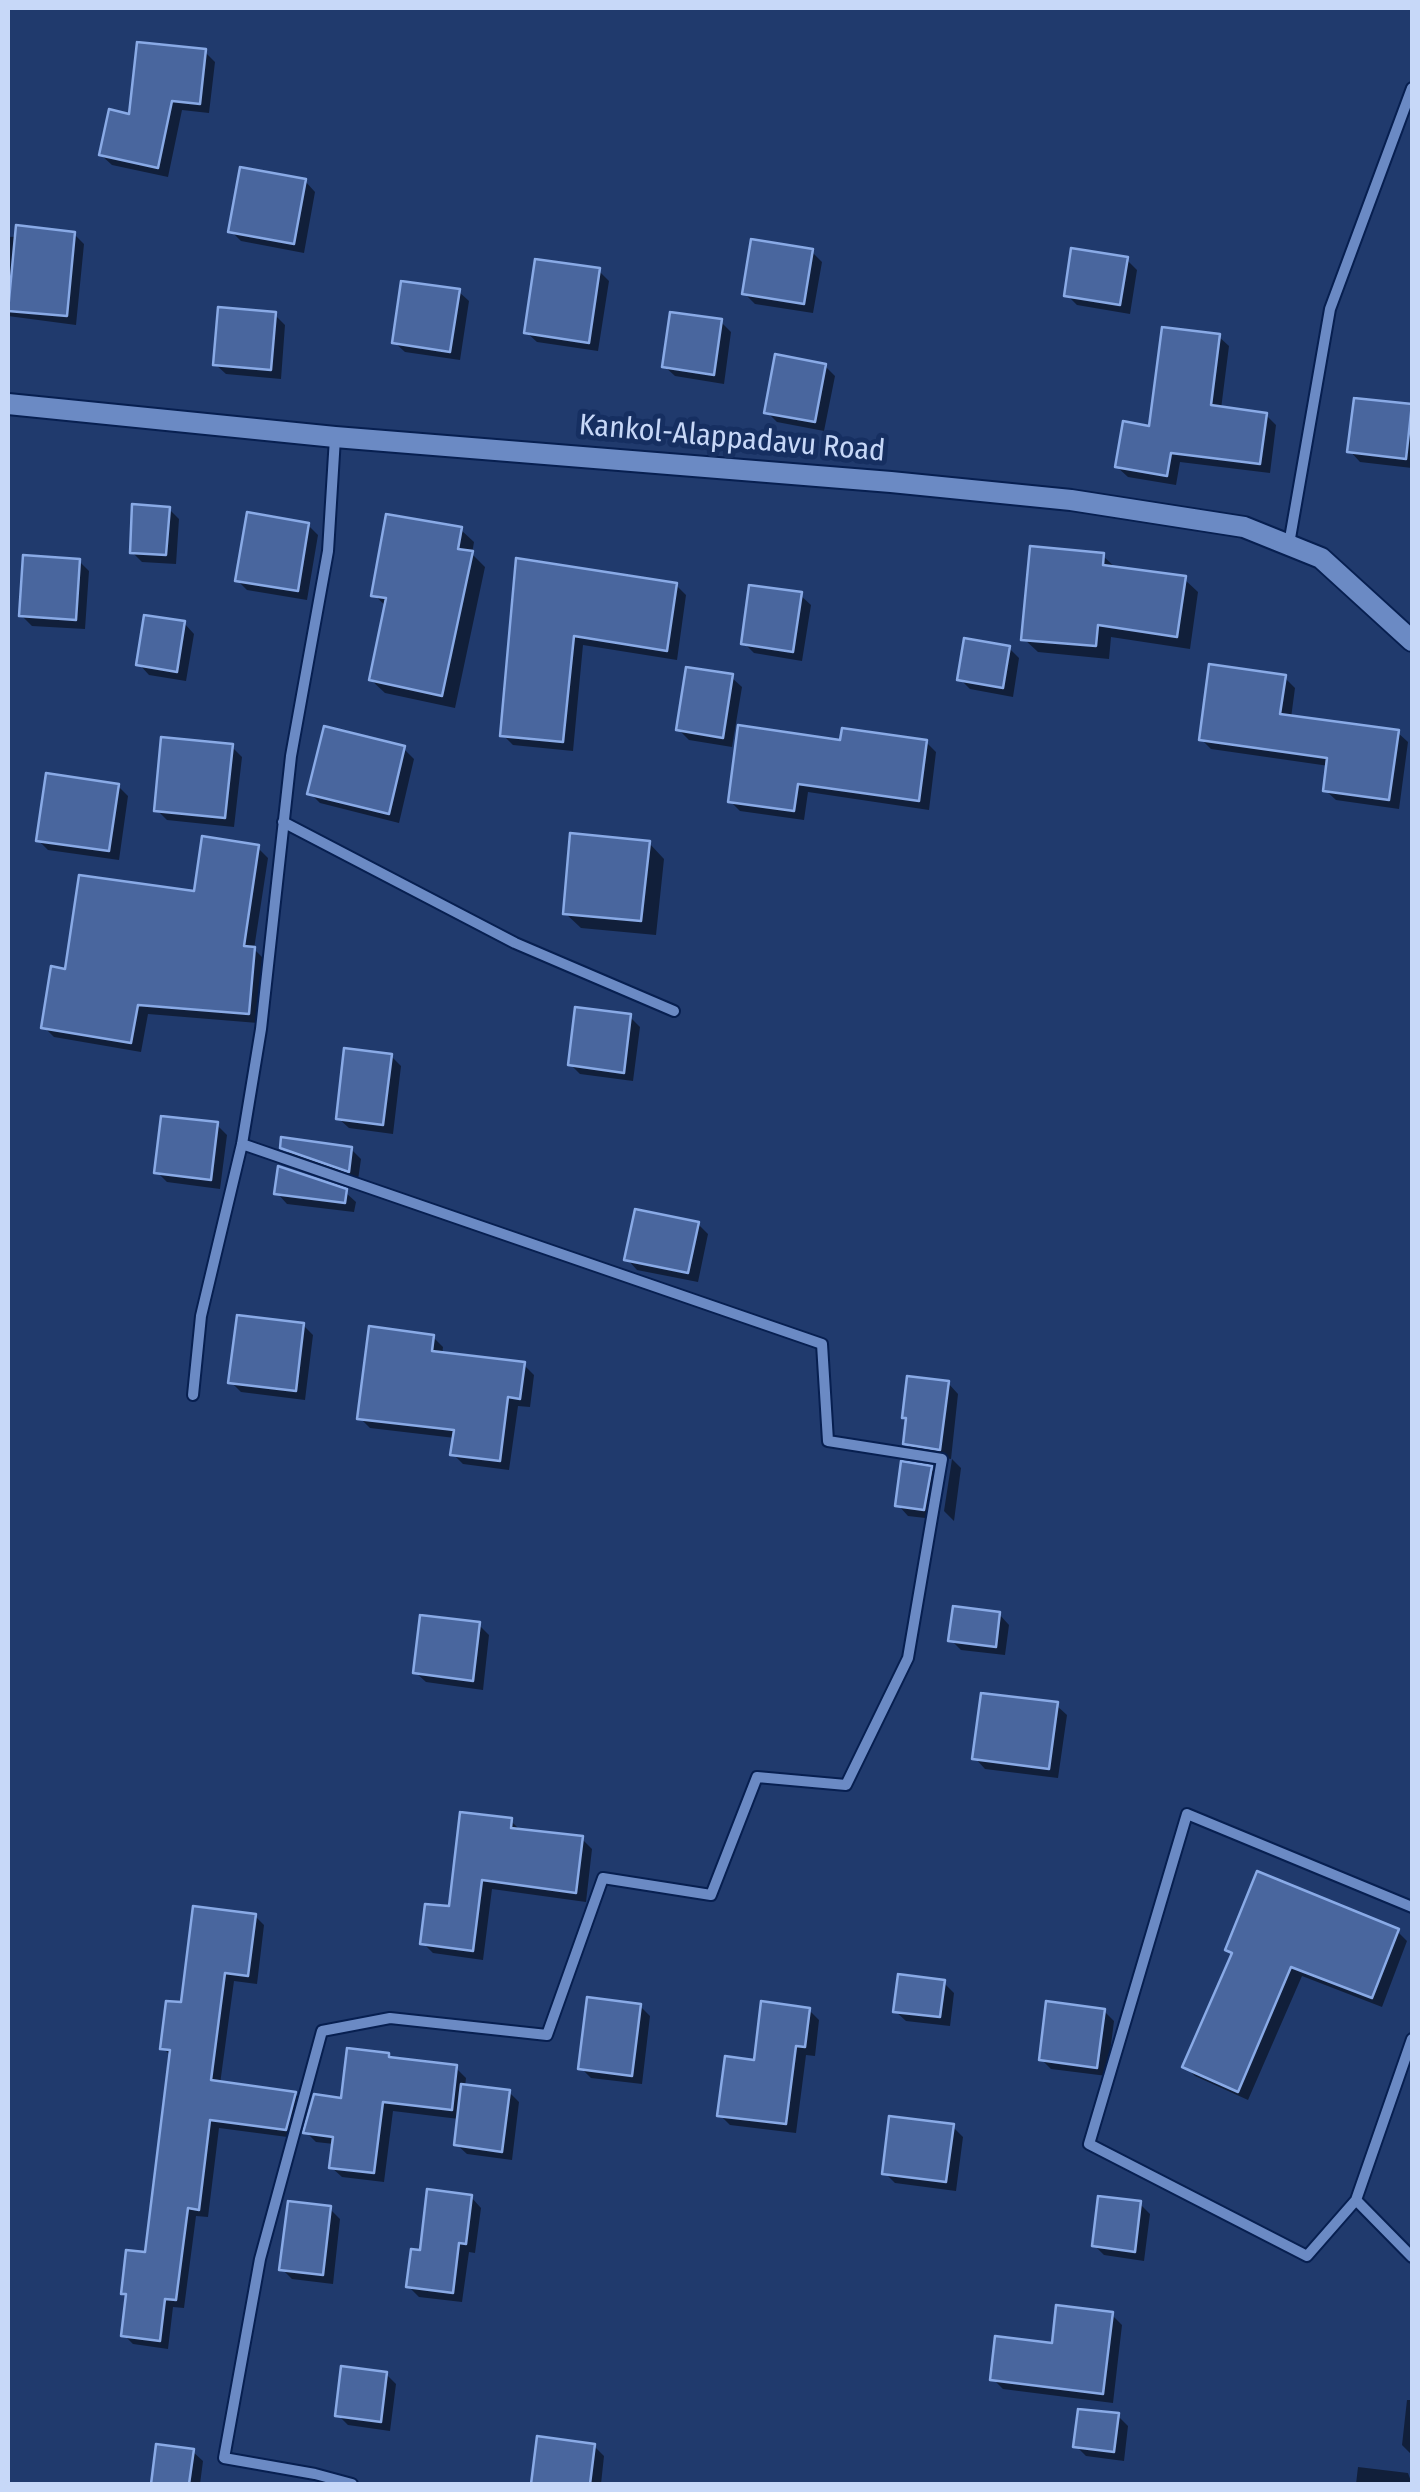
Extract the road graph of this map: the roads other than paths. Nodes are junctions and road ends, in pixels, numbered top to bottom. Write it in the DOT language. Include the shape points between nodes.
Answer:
graph roads {
  1 [pos="1412,88"];
  2 [pos="8,404"];
  3 [pos="336,437"];
  4 [pos="1289,545"];
  5 [pos="1412,641"];
  6 [pos="282,822"];
  7 [pos="674,1011"];
  8 [pos="242,1144"];
  9 [pos="193,1395"];
  10 [pos="1412,1907"];
  11 [pos="1412,2039"];
  12 [pos="1356,2200"];
  13 [pos="1412,2257"];
  14 [pos="352,2484"];
  1 -- 4 [label="street" via="1330,309"];
  2 -- 3 [label="main road, Kankol-Alappadavu Road"];
  3 -- 4 [label="main road, Kankol-Alappadavu Road" via="1071,500 1244,527"];
  3 -- 6 [label="street" via="328,552"];
  4 -- 5 [label="main road, Kankol-Alappadavu Road" via="1321,558"];
  6 -- 7 [label="street" via="515,943"];
  6 -- 8 [label="street"];
  8 -- 9 [label="street" via="201,1316"];
  8 -- 14 [label="street" via="822,1344 828,1441 942,1459 908,1658 846,1785 757,1777 710,1895 602,1878 548,2035 390,2018 322,2032 260,2259 224,2458"];
  10 -- 12 [label="street" via="1187,1814 1089,2144 1307,2256"];
  11 -- 12 [label="street"];
  12 -- 13 [label="street"];
}
